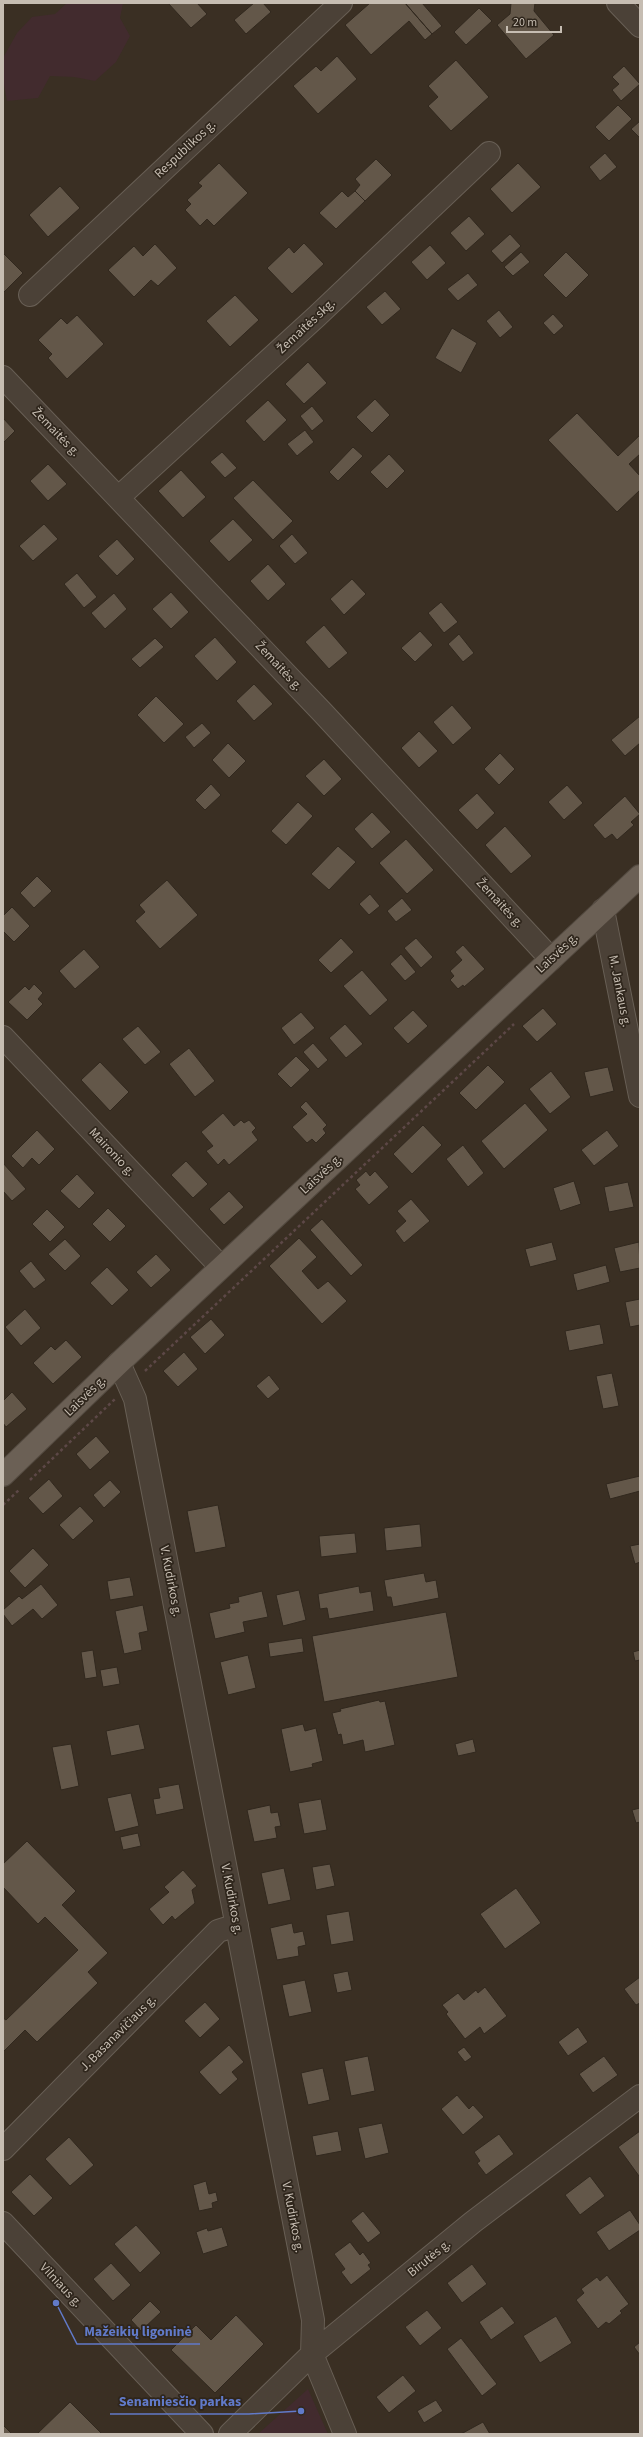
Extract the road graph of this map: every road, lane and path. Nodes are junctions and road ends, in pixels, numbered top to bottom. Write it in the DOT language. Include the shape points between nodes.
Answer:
graph roads {
  1 [pos="341,3"];
  2 [pos="618,3"];
  3 [pos="640,26"];
  4 [pos="490,153"];
  5 [pos="30,295"];
  6 [pos="3,377"];
  7 [pos="119,497"];
  8 [pos="640,876"];
  9 [pos="603,910"];
  10 [pos="551,959"];
  11 [pos="517,1021"];
  12 [pos="3,1037"];
  13 [pos="640,1096"];
  14 [pos="222,1267"];
  15 [pos="119,1363"];
  16 [pos="130,1386"];
  17 [pos="3,1475"];
  18 [pos="26,1483"];
  19 [pos="20,1488"];
  20 [pos="3,1505"];
  21 [pos="238,1925"];
  22 [pos="640,2096"];
  23 [pos="3,2149"];
  24 [pos="3,2223"];
  25 [pos="312,2354"];
  26 [pos="202,2434"];
  27 [pos="230,2434"];
  28 [pos="345,2434"];
  1 -- 5 [label="street, Respublikos g."];
  2 -- 3 [label="street"];
  4 -- 7 [label="street, Žemaitės skg."];
  6 -- 7 [label="street, Žemaitės g."];
  7 -- 10 [label="street, Žemaitės g." via="323,712"];
  8 -- 9 [label="main road, Laisvės g."];
  9 -- 10 [label="main road, Laisvės g."];
  9 -- 13 [label="street, M. Jankaus g."];
  10 -- 14 [label="main road, Laisvės g."];
  11 -- 16 [label="path"];
  12 -- 14 [label="street, Maironio g."];
  14 -- 15 [label="main road, Laisvės g."];
  15 -- 16 [label="street, V. Kudirkos g."];
  15 -- 17 [label="main road, Laisvės g."];
  16 -- 18 [label="path"];
  16 -- 21 [label="street, V. Kudirkos g." via="135,1399"];
  19 -- 20 [label="path"];
  21 -- 23 [label="street, J. Basanavičiaus g." via="218,1931"];
  21 -- 25 [label="street, V. Kudirkos g." via="313,2320"];
  22 -- 25 [label="street, Birutės g." via="474,2222"];
  24 -- 26 [label="street, Vilniaus g."];
  25 -- 27 [label="street, Birutės g."];
  25 -- 28 [label="street, V. Kudirkos g."];
}
